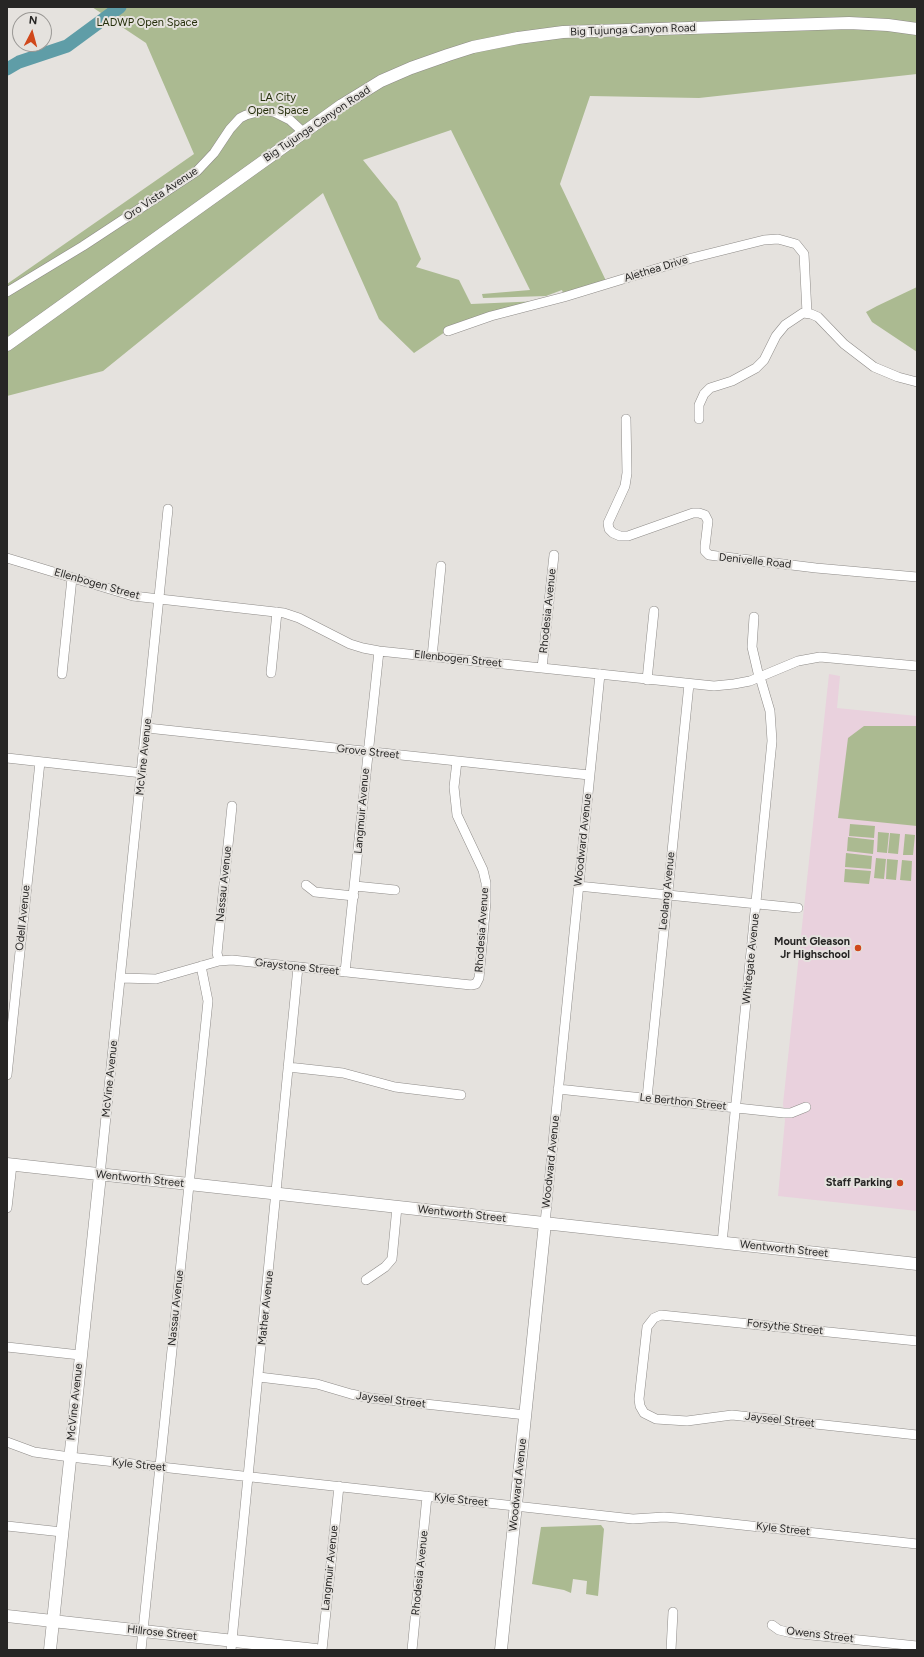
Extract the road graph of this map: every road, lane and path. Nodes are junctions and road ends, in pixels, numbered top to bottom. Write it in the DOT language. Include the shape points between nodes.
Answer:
graph roads {
  1 [pos="917,29"];
  2 [pos="303,132"];
  3 [pos="7,292"];
  4 [pos="807,313"];
  5 [pos="448,331"];
  6 [pos="7,345"];
  7 [pos="917,382"];
  8 [pos="626,419"];
  9 [pos="699,419"];
  10 [pos="168,509"];
  11 [pos="554,554"];
  12 [pos="7,558"];
  13 [pos="441,566"];
  14 [pos="917,577"];
  15 [pos="72,578"];
  16 [pos="160,600"];
  17 [pos="654,611"];
  18 [pos="277,612"];
  19 [pos="754,617"];
  20 [pos="379,651"];
  21 [pos="432,656"];
  22 [pos="917,666"];
  23 [pos="542,668"];
  24 [pos="271,673"];
  25 [pos="62,674"];
  26 [pos="600,674"];
  27 [pos="760,677"];
  28 [pos="647,680"];
  29 [pos="689,684"];
  30 [pos="147,728"];
  31 [pos="368,752"];
  32 [pos="7,758"];
  33 [pos="457,761"];
  34 [pos="40,762"];
  35 [pos="142,773"];
  36 [pos="589,775"];
  37 [pos="232,806"];
  38 [pos="306,885"];
  39 [pos="355,886"];
  40 [pos="578,886"];
  41 [pos="395,890"];
  42 [pos="667,895"];
  43 [pos="354,896"];
  44 [pos="756,904"];
  45 [pos="798,908"];
  46 [pos="219,961"];
  47 [pos="201,966"];
  48 [pos="298,967"];
  49 [pos="345,972"];
  50 [pos="121,978"];
  51 [pos="476,984"];
  52 [pos="288,1067"];
  53 [pos="7,1075"];
  54 [pos="558,1089"];
  55 [pos="461,1095"];
  56 [pos="647,1098"];
  57 [pos="736,1108"];
  58 [pos="806,1108"];
  59 [pos="9,1165"];
  60 [pos="100,1174"];
  61 [pos="189,1184"];
  62 [pos="277,1194"];
  63 [pos="396,1207"];
  64 [pos="7,1208"];
  65 [pos="545,1223"];
  66 [pos="722,1243"];
  67 [pos="917,1264"];
  68 [pos="366,1280"];
  69 [pos="917,1341"];
  70 [pos="7,1347"];
  71 [pos="80,1355"];
  72 [pos="259,1377"];
  73 [pos="644,1413"];
  74 [pos="526,1415"];
  75 [pos="917,1435"];
  76 [pos="7,1442"];
  77 [pos="70,1457"];
  78 [pos="160,1467"];
  79 [pos="249,1476"];
  80 [pos="339,1486"];
  81 [pos="427,1496"];
  82 [pos="516,1505"];
  83 [pos="7,1526"];
  84 [pos="62,1532"];
  85 [pos="917,1544"];
  86 [pos="673,1612"];
  87 [pos="7,1616"];
  88 [pos="53,1621"];
  89 [pos="772,1625"];
  90 [pos="143,1631"];
  91 [pos="232,1645"];
  92 [pos="917,1646"];
  93 [pos="50,1650"];
  94 [pos="141,1650"];
  95 [pos="316,1650"];
  96 [pos="322,1650"];
  97 [pos="412,1650"];
  98 [pos="501,1650"];
  99 [pos="671,1650"];
  1 -- 2 [label="street, Big Tujunga Canyon Road" via="849,23 563,32 518,38 473,47 381,81"];
  2 -- 3 [label="street, Oro Vista Avenue" via="290,120 274,112 265,110 240,118 197,171 83,246"];
  2 -- 6 [label="street, Big Tujunga Canyon Road"];
  4 -- 5 [label="street, Alethea Drive" via="804,254 796,244 778,239 764,240 692,258 491,316"];
  4 -- 7 [label="street" via="818,317 844,344 874,367"];
  4 -- 9 [label="street" via="785,325 776,336 764,360 756,368 708,391 700,399"];
  8 -- 14 [label="street, Denivelle Road" via="627,473 625,486 608,523 613,533 628,536 699,513 705,515 708,521 704,546 709,555"];
  10 -- 16 [label="street, McVine Avenue"];
  11 -- 23 [label="street, Rhodesia Avenue"];
  12 -- 15 [label="street, Ellenbogen Street"];
  13 -- 21 [label="street"];
  15 -- 16 [label="street, Ellenbogen Street" via="129,595"];
  15 -- 25 [label="street"];
  16 -- 18 [label="street, Ellenbogen Street"];
  16 -- 30 [label="street, McVine Avenue"];
  17 -- 28 [label="street"];
  18 -- 20 [label="street, Ellenbogen Street" via="299,618 350,644"];
  18 -- 24 [label="street"];
  19 -- 27 [label="street, Whitegate Avenue" via="752,647"];
  20 -- 21 [label="street, Ellenbogen Street"];
  20 -- 31 [label="street, Langmuir Avenue"];
  21 -- 23 [label="street, Ellenbogen Street"];
  22 -- 27 [label="street, Ellenbogen Street" via="820,657 798,661"];
  23 -- 26 [label="street, Ellenbogen Street"];
  26 -- 28 [label="street, Ellenbogen Street"];
  26 -- 36 [label="street, Woodward Avenue"];
  27 -- 29 [label="street, Ellenbogen Street" via="725,686"];
  27 -- 44 [label="street, Whitegate Avenue" via="770,712 772,741"];
  28 -- 29 [label="street, Ellenbogen Street"];
  29 -- 42 [label="street, Leolang Avenue"];
  30 -- 31 [label="street, Grove Street"];
  30 -- 35 [label="street, McVine Avenue"];
  31 -- 33 [label="street, Grove Street"];
  31 -- 39 [label="street, Langmuir Avenue"];
  32 -- 34 [label="street"];
  33 -- 36 [label="street, Grove Street"];
  33 -- 51 [label="street, Rhodesia Avenue" via="454,787 457,815 483,870 486,883 479,978"];
  34 -- 35 [label="street"];
  34 -- 53 [label="street, Odell Avenue"];
  35 -- 50 [label="street, McVine Avenue"];
  36 -- 40 [label="street, Woodward Avenue"];
  37 -- 46 [label="street, Nassau Avenue" via="217,953"];
  38 -- 43 [label="street" via="315,892"];
  39 -- 41 [label="street"];
  39 -- 43 [label="street, Langmuir Avenue"];
  40 -- 42 [label="street"];
  40 -- 54 [label="street, Woodward Avenue"];
  42 -- 44 [label="street"];
  42 -- 56 [label="street, Leolang Avenue"];
  43 -- 49 [label="street, Langmuir Avenue"];
  44 -- 45 [label="street"];
  44 -- 57 [label="street, Whitegate Avenue"];
  46 -- 47 [label="street, Graystone Street"];
  46 -- 48 [label="street, Graystone Street" via="239,960"];
  47 -- 50 [label="street, Graystone Street" via="156,979"];
  47 -- 61 [label="street, Nassau Avenue" via="208,1001"];
  48 -- 49 [label="street, Graystone Street"];
  48 -- 52 [label="street, Mather Avenue"];
  49 -- 51 [label="street, Graystone Street"];
  50 -- 60 [label="street, McVine Avenue"];
  52 -- 55 [label="street" via="343,1073 395,1087"];
  52 -- 62 [label="street, Mather Avenue"];
  54 -- 56 [label="street, Le Berthon Street"];
  54 -- 65 [label="street, Woodward Avenue"];
  56 -- 57 [label="street, Le Berthon Street"];
  57 -- 58 [label="street, Le Berthon Street" via="790,1113"];
  57 -- 66 [label="street, Whitegate Avenue"];
  59 -- 60 [label="street, Wentworth Street"];
  59 -- 64 [label="street"];
  60 -- 61 [label="street, Wentworth Street"];
  60 -- 71 [label="street, McVine Avenue"];
  61 -- 62 [label="street, Wentworth Street"];
  61 -- 78 [label="street, Nassau Avenue"];
  62 -- 63 [label="street, Wentworth Street"];
  62 -- 72 [label="street, Mather Avenue"];
  63 -- 65 [label="street, Wentworth Street"];
  63 -- 68 [label="street" via="392,1258 386,1267"];
  65 -- 66 [label="street, Wentworth Street"];
  65 -- 74 [label="street, Woodward Avenue"];
  66 -- 67 [label="street, Wentworth Street"];
  69 -- 73 [label="street, Forsythe Street" via="664,1314 654,1318 646,1330 639,1399"];
  70 -- 71 [label="street"];
  71 -- 77 [label="street, McVine Avenue"];
  72 -- 74 [label="street, Jayseel Street" via="317,1384 370,1398"];
  72 -- 79 [label="street, Mather Avenue"];
  73 -- 75 [label="street, Jayseel Street" via="656,1419 678,1422 732,1415"];
  74 -- 82 [label="street, Woodward Avenue"];
  76 -- 77 [label="street, Kyle Street" via="34,1452"];
  77 -- 78 [label="street, Kyle Street"];
  77 -- 84 [label="street, McVine Avenue"];
  78 -- 79 [label="street, Kyle Street"];
  78 -- 90 [label="street, Nassau Avenue"];
  79 -- 80 [label="street, Kyle Street"];
  79 -- 91 [label="street, Mather Avenue"];
  80 -- 81 [label="street, Kyle Street"];
  80 -- 96 [label="street, Langmuir Avenue"];
  81 -- 82 [label="street, Kyle Street"];
  81 -- 97 [label="street, Rhodesia Avenue"];
  82 -- 85 [label="street, Kyle Street" via="633,1519 677,1518"];
  82 -- 98 [label="street, Woodward Avenue"];
  83 -- 84 [label="street"];
  84 -- 88 [label="street, McVine Avenue"];
  86 -- 99 [label="street"];
  87 -- 88 [label="street, Hillrose Street"];
  88 -- 90 [label="street, Hillrose Street"];
  88 -- 93 [label="street, McVine Avenue"];
  89 -- 92 [label="street, Owens Street" via="779,1630 792,1633"];
  90 -- 91 [label="street, Hillrose Street"];
  90 -- 94 [label="street, Nassau Avenue"];
  91 -- 95 [label="street, Hillrose Street"];
}
